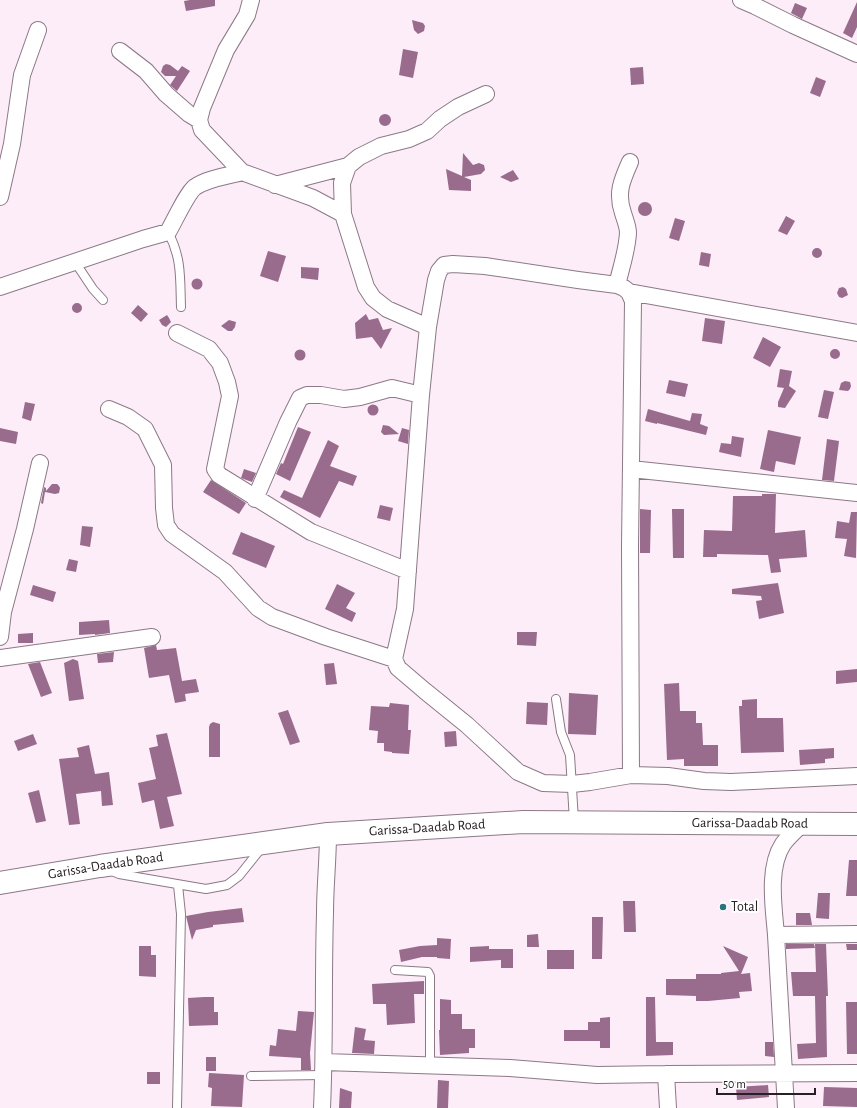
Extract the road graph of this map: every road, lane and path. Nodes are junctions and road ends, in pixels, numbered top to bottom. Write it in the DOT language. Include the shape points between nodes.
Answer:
graph roads {
  1 [pos="252,0"];
  2 [pos="741,0"];
  3 [pos="38,30"];
  4 [pos="120,51"];
  5 [pos="857,54"];
  6 [pos="486,94"];
  7 [pos="199,120"];
  8 [pos="630,162"];
  9 [pos="348,166"];
  10 [pos="242,172"];
  11 [pos="275,185"];
  12 [pos="0,197"];
  13 [pos="343,214"];
  14 [pos="168,232"];
  15 [pos="75,262"];
  16 [pos="0,287"];
  17 [pos="623,288"];
  18 [pos="103,300"];
  19 [pos="181,307"];
  20 [pos="428,327"];
  21 [pos="177,333"];
  22 [pos="857,333"];
  23 [pos="421,395"];
  24 [pos="109,409"];
  25 [pos="40,463"];
  26 [pos="631,469"];
  27 [pos="857,493"];
  28 [pos="256,499"];
  29 [pos="408,571"];
  30 [pos="0,637"];
  31 [pos="152,637"];
  32 [pos="0,658"];
  33 [pos="394,659"];
  34 [pos="556,699"];
  35 [pos="631,775"];
  36 [pos="857,776"];
  37 [pos="572,784"];
  38 [pos="574,821"];
  39 [pos="802,824"];
  40 [pos="857,824"];
  41 [pos="328,834"];
  42 [pos="266,842"];
  43 [pos="100,866"];
  44 [pos="0,883"];
  45 [pos="178,885"];
  46 [pos="857,934"];
  47 [pos="776,935"];
  48 [pos="396,970"];
  49 [pos="430,1065"];
  50 [pos="324,1069"];
  51 [pos="857,1073"];
  52 [pos="666,1074"];
  53 [pos="784,1074"];
  54 [pos="251,1076"];
  55 [pos="176,1108"];
  56 [pos="322,1108"];
  57 [pos="668,1108"];
  58 [pos="786,1108"];
  1 -- 7 [label="street" via="247,15 226,50"];
  2 -- 5 [label="street"];
  3 -- 12 [label="street" via="22,75 12,144"];
  4 -- 7 [label="street" via="146,71 166,94"];
  6 -- 9 [label="street" via="458,107 427,131 409,139 381,146"];
  7 -- 10 [label="street" via="202,130"];
  8 -- 17 [label="street" via="621,183 620,198 628,233"];
  9 -- 11 [label="street"];
  9 -- 13 [label="street" via="342,183"];
  10 -- 11 [label="street"];
  10 -- 14 [label="street" via="194,187"];
  11 -- 13 [label="street" via="313,198"];
  13 -- 20 [label="street" via="366,287 374,298 387,310"];
  14 -- 15 [label="street"];
  14 -- 19 [label="lane" via="175,245 179,262"];
  15 -- 16 [label="street"];
  15 -- 18 [label="lane"];
  17 -- 20 [label="street" via="485,266 444,265 436,280"];
  17 -- 22 [label="street"];
  17 -- 26 [label="street" via="633,301"];
  20 -- 23 [label="street"];
  21 -- 28 [label="street" via="209,349 220,363 230,396 214,468 219,475"];
  23 -- 28 [label="street" via="392,388 344,399 321,395 300,398"];
  23 -- 29 [label="street"];
  24 -- 33 [label="street" via="128,417 145,429 164,464 164,508 166,525 172,534 225,572 258,608 272,617"];
  25 -- 30 [label="street" via="3,612"];
  26 -- 27 [label="street"];
  26 -- 35 [label="street"];
  28 -- 29 [label="street" via="311,532"];
  29 -- 33 [label="street" via="405,609"];
  31 -- 32 [label="street"];
  33 -- 37 [label="street" via="398,668 467,724 518,772 543,782"];
  34 -- 37 [label="lane" via="561,732 570,755"];
  35 -- 36 [label="street" via="731,782"];
  35 -- 37 [label="street"];
  37 -- 38 [label="lane"];
  38 -- 39 [label="highway, Garissa-Daadab Road"];
  38 -- 41 [label="highway, Garissa-Daadab Road"];
  39 -- 40 [label="highway, Garissa-Daadab Road"];
  39 -- 47 [label="street" via="782,845 775,862 772,886"];
  41 -- 42 [label="highway, Garissa-Daadab Road"];
  41 -- 50 [label="street"];
  42 -- 43 [label="highway, Garissa-Daadab Road"];
  42 -- 45 [label="lane" via="239,876 227,885 206,889"];
  43 -- 44 [label="highway, Garissa-Daadab Road"];
  43 -- 45 [label="lane" via="119,874"];
  45 -- 55 [label="lane" via="181,921"];
  46 -- 47 [label="street"];
  47 -- 53 [label="street"];
  48 -- 49 [label="lane" via="423,971 428,972 430,976"];
  49 -- 50 [label="street"];
  49 -- 52 [label="street" via="597,1075"];
  50 -- 54 [label="lane"];
  50 -- 56 [label="street"];
  51 -- 53 [label="street"];
  52 -- 53 [label="street"];
  52 -- 57 [label="street"];
  53 -- 58 [label="street"];
}
